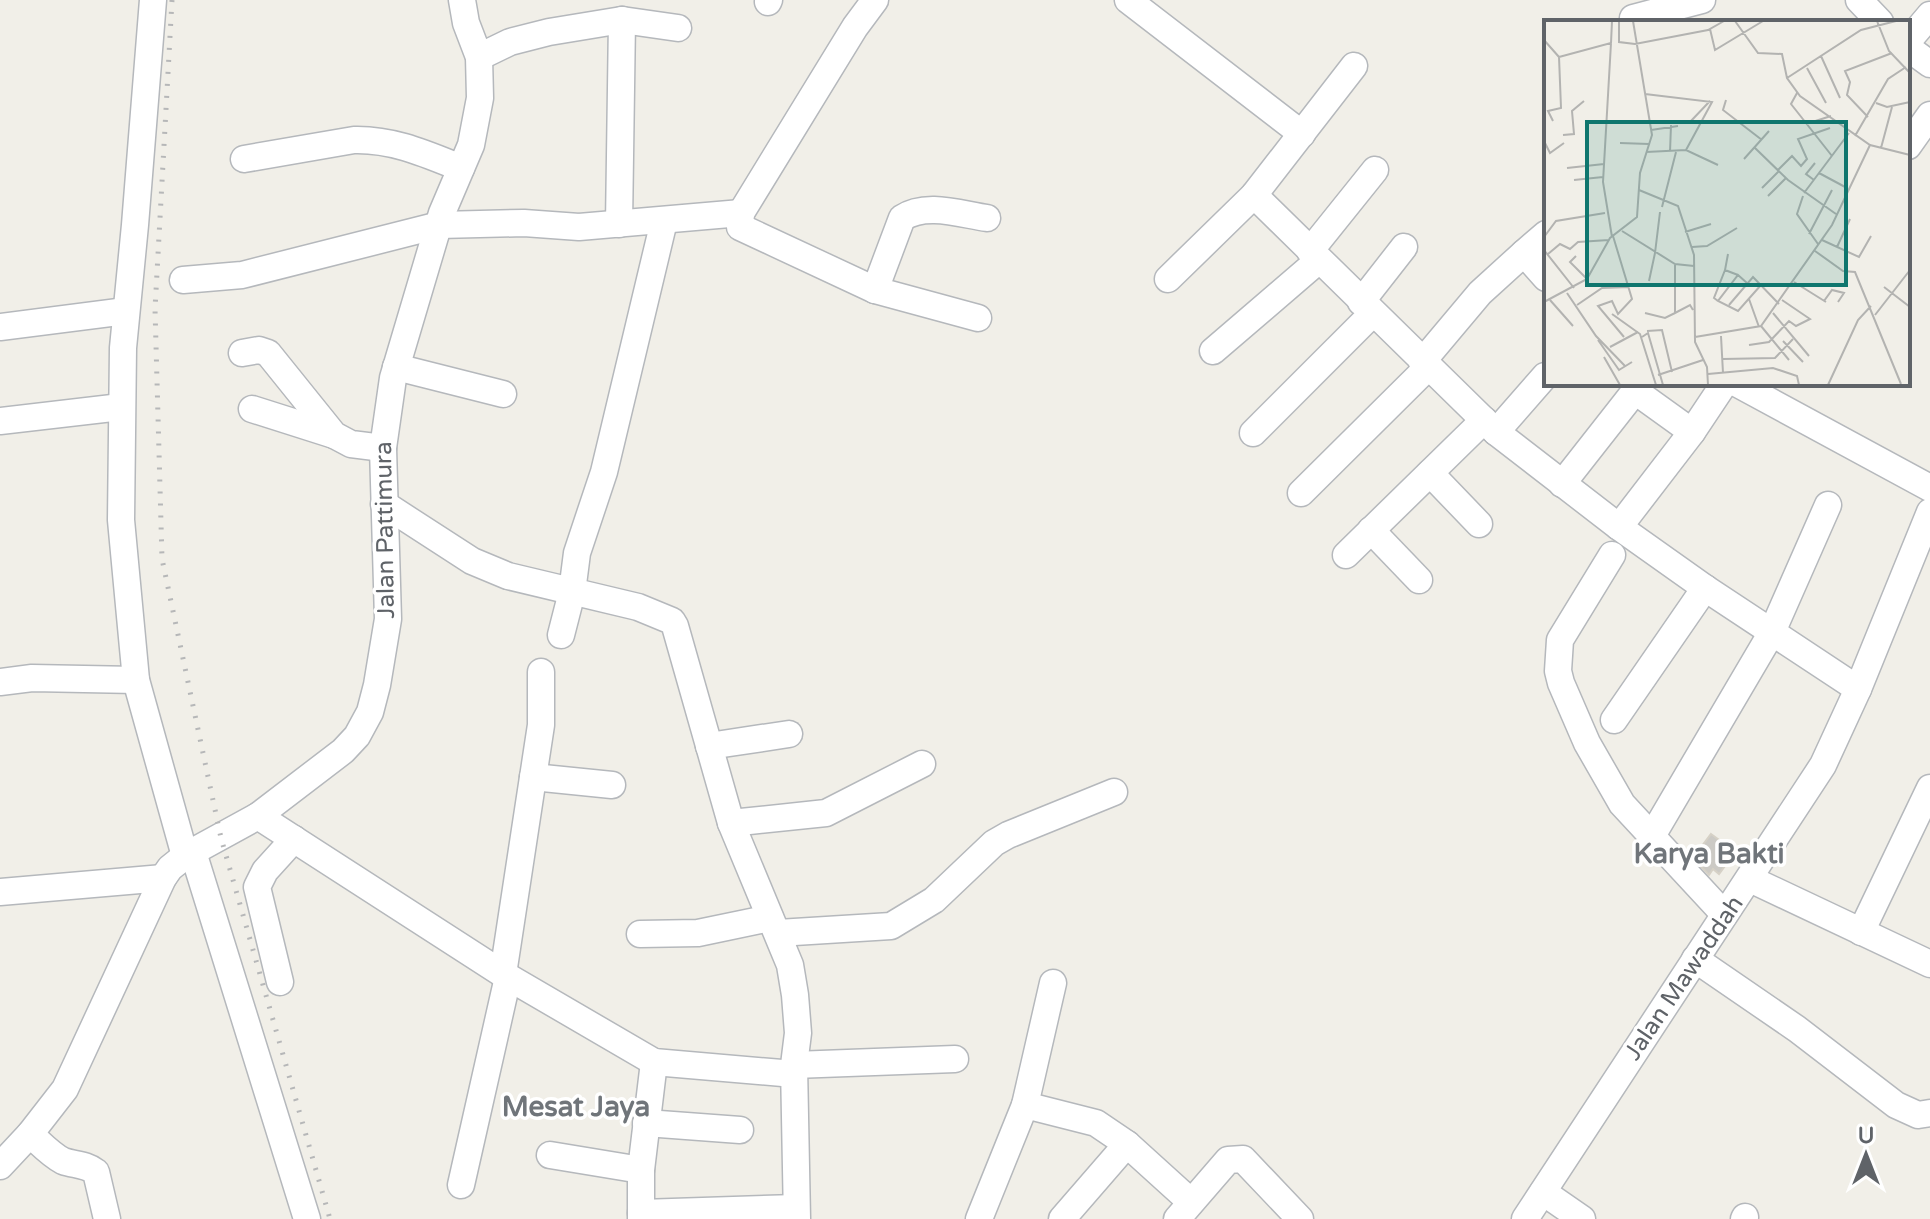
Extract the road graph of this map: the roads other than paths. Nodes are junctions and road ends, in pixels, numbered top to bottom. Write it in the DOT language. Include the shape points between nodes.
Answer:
graph roads {
  1 [pos="153,0"];
  2 [pos="462,0"];
  3 [pos="875,0"];
  4 [pos="1128,0"];
  5 [pos="1702,0"];
  6 [pos="1859,0"];
  7 [pos="1630,13"];
  8 [pos="1930,15"];
  9 [pos="622,20"];
  10 [pos="1878,20"];
  11 [pos="678,28"];
  12 [pos="1910,39"];
  13 [pos="1910,49"];
  14 [pos="479,57"];
  15 [pos="1930,64"];
  16 [pos="1354,66"];
  17 [pos="1930,115"];
  18 [pos="1302,134"];
  19 [pos="1910,143"];
  20 [pos="244,159"];
  21 [pos="461,168"];
  22 [pos="1375,170"];
  23 [pos="1254,195"];
  24 [pos="741,213"];
  25 [pos="987,218"];
  26 [pos="664,221"];
  27 [pos="619,224"];
  28 [pos="439,225"];
  29 [pos="1544,236"];
  30 [pos="1404,247"];
  31 [pos="1524,253"];
  32 [pos="1314,256"];
  33 [pos="1544,276"];
  34 [pos="1168,279"];
  35 [pos="183,280"];
  36 [pos="875,290"];
  37 [pos="1367,308"];
  38 [pos="126,311"];
  39 [pos="978,318"];
  40 [pos="0,327"];
  41 [pos="1213,351"];
  42 [pos="242,353"];
  43 [pos="1425,365"];
  44 [pos="396,367"];
  45 [pos="1544,377"];
  46 [pos="1723,386"];
  47 [pos="1742,386"];
  48 [pos="1637,387"];
  49 [pos="503,394"];
  50 [pos="121,407"];
  51 [pos="252,409"];
  52 [pos="0,421"];
  53 [pos="1490,426"];
  54 [pos="1692,432"];
  55 [pos="1253,433"];
  56 [pos="334,435"];
  57 [pos="383,448"];
  58 [pos="1430,473"];
  59 [pos="1562,484"];
  60 [pos="1930,488"];
  61 [pos="1301,493"];
  62 [pos="384,504"];
  63 [pos="1828,505"];
  64 [pos="1930,512"];
  65 [pos="1479,524"];
  66 [pos="1619,527"];
  67 [pos="1371,530"];
  68 [pos="1346,555"];
  69 [pos="1612,555"];
  70 [pos="1419,580"];
  71 [pos="1705,588"];
  72 [pos="572,592"];
  73 [pos="1772,632"];
  74 [pos="561,635"];
  75 [pos="541,672"];
  76 [pos="136,680"];
  77 [pos="0,682"];
  78 [pos="1858,689"];
  79 [pos="1614,720"];
  80 [pos="789,734"];
  81 [pos="709,746"];
  82 [pos="922,764"];
  83 [pos="533,777"];
  84 [pos="612,785"];
  85 [pos="1930,788"];
  86 [pos="1114,792"];
  87 [pos="258,816"];
  88 [pos="731,823"];
  89 [pos="1652,836"];
  90 [pos="294,839"];
  91 [pos="189,854"];
  92 [pos="163,878"];
  93 [pos="1750,879"];
  94 [pos="0,892"];
  95 [pos="1724,914"];
  96 [pos="774,926"];
  97 [pos="1861,932"];
  98 [pos="640,934"];
  99 [pos="1695,959"];
  100 [pos="1930,964"];
  101 [pos="506,976"];
  102 [pos="280,982"];
  103 [pos="1053,983"];
  104 [pos="955,1059"];
  105 [pos="654,1062"];
  106 [pos="794,1070"];
  107 [pos="1025,1105"];
  108 [pos="1930,1113"];
  109 [pos="646,1123"];
  110 [pos="740,1130"];
  111 [pos="30,1134"];
  112 [pos="1127,1144"];
  113 [pos="550,1155"];
  114 [pos="0,1166"];
  115 [pos="641,1170"];
  116 [pos="461,1185"];
  117 [pos="1543,1192"];
  118 [pos="1184,1210"];
  119 [pos="797,1214"];
  120 [pos="641,1216"];
  121 [pos="1298,1218"];
  122 [pos="107,1219"];
  123 [pos="307,1219"];
  124 [pos="979,1219"];
  125 [pos="1062,1219"];
  126 [pos="1525,1219"];
  127 [pos="1582,1219"];
  1 -- 38 [label="street"];
  2 -- 14 [label="street, Jalan Pattimura"];
  3 -- 24 [label="street"];
  4 -- 18 [label="street"];
  5 -- 7 [label="street"];
  6 -- 10 [label="street"];
  8 -- 12 [label="street"];
  9 -- 11 [label="street"];
  9 -- 14 [label="street" via="510,42"];
  9 -- 27 [label="street"];
  13 -- 15 [label="street"];
  14 -- 21 [label="street, Jalan Pattimura" via="480,98"];
  16 -- 18 [label="street"];
  17 -- 19 [label="street"];
  18 -- 23 [label="street"];
  20 -- 21 [label="street" via="372,139"];
  21 -- 28 [label="street, Jalan Pattimura"];
  22 -- 32 [label="street"];
  23 -- 32 [label="street"];
  23 -- 34 [label="street"];
  24 -- 26 [label="street"];
  24 -- 36 [label="street" via="743,231"];
  25 -- 36 [label="street" via="925,209 902,218"];
  26 -- 27 [label="street"];
  26 -- 72 [label="street" via="604,472 577,553"];
  27 -- 28 [label="street"];
  28 -- 35 [label="street" via="242,275"];
  28 -- 44 [label="street, Jalan Pattimura"];
  29 -- 31 [label="street"];
  30 -- 37 [label="street"];
  31 -- 33 [label="street"];
  31 -- 43 [label="street" via="1480,293"];
  32 -- 37 [label="street"];
  32 -- 41 [label="street"];
  36 -- 39 [label="street"];
  37 -- 43 [label="street"];
  37 -- 55 [label="street"];
  38 -- 40 [label="street"];
  38 -- 50 [label="street"];
  42 -- 56 [label="street" via="268,353"];
  43 -- 53 [label="street"];
  43 -- 61 [label="street"];
  44 -- 49 [label="street"];
  44 -- 57 [label="street, Jalan Pattimura"];
  45 -- 53 [label="street"];
  46 -- 54 [label="street"];
  47 -- 60 [label="street"];
  48 -- 54 [label="street"];
  48 -- 59 [label="street"];
  50 -- 52 [label="street"];
  50 -- 76 [label="street" via="121,520"];
  51 -- 56 [label="street"];
  53 -- 58 [label="street"];
  53 -- 59 [label="street"];
  54 -- 66 [label="street"];
  56 -- 57 [label="street" via="351,444"];
  57 -- 62 [label="street, Jalan Pattimura"];
  58 -- 65 [label="street"];
  58 -- 67 [label="street"];
  59 -- 66 [label="street"];
  62 -- 72 [label="street" via="472,561"];
  62 -- 87 [label="street, Jalan Pattimura" via="388,619 370,712 343,751"];
  63 -- 73 [label="street"];
  64 -- 78 [label="street, Jalan Mawaddah"];
  66 -- 71 [label="street"];
  67 -- 68 [label="street"];
  67 -- 70 [label="street"];
  69 -- 89 [label="street" via="1560,640 1558,671 1594,755 1622,804"];
  71 -- 73 [label="street"];
  71 -- 79 [label="street"];
  72 -- 74 [label="street"];
  72 -- 81 [label="street" via="672,621"];
  73 -- 78 [label="street"];
  73 -- 89 [label="street"];
  75 -- 83 [label="street" via="541,725"];
  76 -- 77 [label="street"];
  76 -- 91 [label="street"];
  78 -- 93 [label="street, Jalan Mawaddah" via="1823,765"];
  80 -- 81 [label="street"];
  81 -- 88 [label="street"];
  82 -- 88 [label="street" via="826,813"];
  83 -- 84 [label="street"];
  83 -- 101 [label="street"];
  85 -- 97 [label="street"];
  86 -- 96 [label="street" via="994,843 934,900 891,926"];
  87 -- 90 [label="street"];
  87 -- 91 [label="street, Jalan Pattimura"];
  88 -- 96 [label="street"];
  89 -- 95 [label="street"];
  90 -- 101 [label="street"];
  90 -- 102 [label="street" via="257,887"];
  91 -- 92 [label="street, Jalan Pattimura"];
  91 -- 123 [label="street"];
  92 -- 94 [label="street"];
  92 -- 111 [label="street, Jalan Pattimura" via="65,1089"];
  93 -- 95 [label="street, Jalan Mawaddah"];
  93 -- 97 [label="street"];
  95 -- 99 [label="street, Jalan Mawaddah"];
  96 -- 98 [label="street"];
  96 -- 106 [label="street" via="795,995"];
  97 -- 100 [label="street"];
  99 -- 108 [label="street" via="1906,1111"];
  99 -- 117 [label="street, Jalan Mawaddah"];
  101 -- 105 [label="street"];
  101 -- 116 [label="street"];
  103 -- 107 [label="street"];
  104 -- 106 [label="street"];
  105 -- 106 [label="street"];
  105 -- 109 [label="street"];
  106 -- 119 [label="street"];
  107 -- 112 [label="street" via="1096,1123"];
  107 -- 124 [label="street"];
  109 -- 110 [label="street"];
  109 -- 115 [label="street"];
  111 -- 114 [label="street, Jalan Pattimura"];
  111 -- 122 [label="street" via="64,1161 96,1172"];
  112 -- 118 [label="street"];
  112 -- 125 [label="street"];
  113 -- 115 [label="street"];
  115 -- 120 [label="street"];
  117 -- 126 [label="street, Jalan Mawaddah"];
  117 -- 127 [label="street"];
  118 -- 121 [label="street" via="1228,1160 1236,1158 1243,1159"];
  119 -- 120 [label="street"];
}
